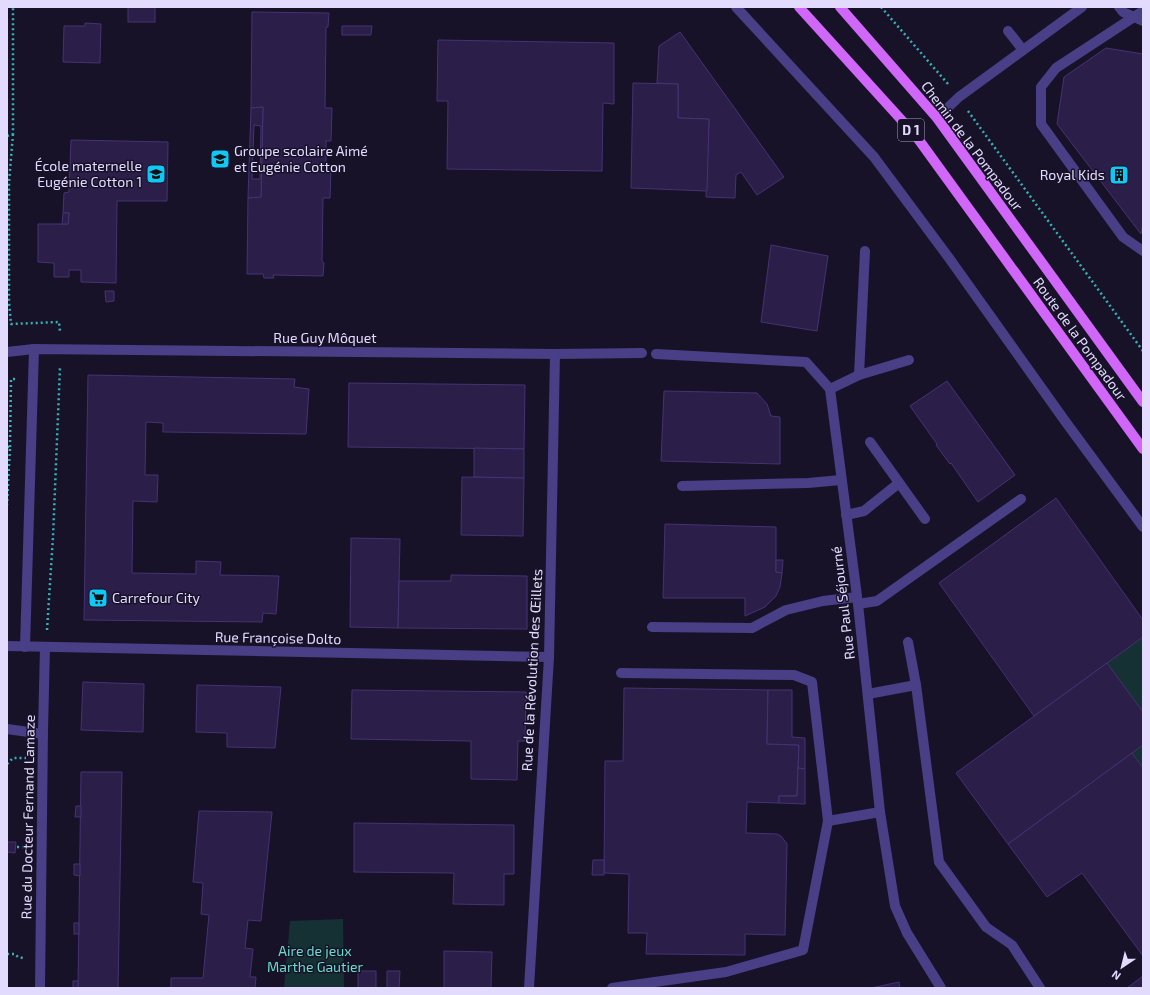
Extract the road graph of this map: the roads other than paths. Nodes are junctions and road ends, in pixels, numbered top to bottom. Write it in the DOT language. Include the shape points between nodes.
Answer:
graph roads {
  1 [pos="736,7"];
  2 [pos="799,7"];
  3 [pos="840,7"];
  4 [pos="1082,7"];
  5 [pos="1119,7"];
  6 [pos="1140,16"];
  7 [pos="1008,31"];
  8 [pos="1023,50"];
  9 [pos="937,118"];
  10 [pos="865,251"];
  11 [pos="1143,251"];
  12 [pos="1046,269"];
  13 [pos="34,350"];
  14 [pos="7,352"];
  15 [pos="642,353"];
  16 [pos="555,354"];
  17 [pos="656,354"];
  18 [pos="910,360"];
  19 [pos="859,375"];
  20 [pos="830,389"];
  21 [pos="1143,402"];
  22 [pos="870,442"];
  23 [pos="1143,449"];
  24 [pos="841,480"];
  25 [pos="899,483"];
  26 [pos="682,486"];
  27 [pos="1021,499"];
  28 [pos="846,515"];
  29 [pos="925,519"];
  30 [pos="1143,528"];
  31 [pos="858,601"];
  32 [pos="652,627"];
  33 [pos="908,642"];
  34 [pos="7,646"];
  35 [pos="25,647"];
  36 [pos="45,647"];
  37 [pos="549,657"];
  38 [pos="621,673"];
  39 [pos="916,685"];
  40 [pos="868,694"];
  41 [pos="7,730"];
  42 [pos="43,734"];
  43 [pos="880,812"];
  44 [pos="828,821"];
  45 [pos="40,988"];
  46 [pos="529,988"];
  47 [pos="612,988"];
  48 [pos="941,988"];
  49 [pos="1040,988"];
  1 -- 30 [label="street" via="874,157"];
  2 -- 23 [label="main road, Route de la Pompadour / D 1" via="916,136"];
  3 -- 9 [label="main road, Chemin de la Pompadour / D 1"];
  4 -- 8 [label="street"];
  5 -- 6 [label="street" via="1123,12"];
  6 -- 11 [label="street" via="1056,68 1041,87 1041,124 1123,237"];
  7 -- 8 [label="street"];
  8 -- 9 [label="street" via="959,97"];
  9 -- 12 [label="main road, Chemin de la Pompadour / D 1"];
  10 -- 19 [label="street"];
  12 -- 21 [label="main road, Route de la Pompadour / D 1"];
  13 -- 14 [label="street, Rue Guy Môquet"];
  13 -- 16 [label="street, Rue Guy Môquet"];
  13 -- 35 [label="street"];
  15 -- 16 [label="street, Rue Guy Môquet"];
  16 -- 37 [label="street, Rue de la Révolution des Œillets"];
  17 -- 20 [label="street" via="806,362"];
  18 -- 19 [label="street"];
  19 -- 20 [label="street"];
  20 -- 24 [label="street, Rue Paul Séjourné"];
  22 -- 25 [label="street"];
  24 -- 26 [label="street"];
  24 -- 28 [label="street, Rue Paul Séjourné"];
  25 -- 28 [label="street" via="864,511"];
  25 -- 29 [label="street"];
  27 -- 31 [label="street" via="877,601"];
  28 -- 31 [label="street, Rue Paul Séjourné"];
  31 -- 32 [label="street" via="823,601 786,610 752,628"];
  31 -- 40 [label="street, Rue Paul Séjourné"];
  33 -- 39 [label="street"];
  34 -- 35 [label="street, Rue Françoise Dolto"];
  35 -- 36 [label="street, Rue Françoise Dolto"];
  36 -- 37 [label="street, Rue Françoise Dolto"];
  36 -- 42 [label="street, Rue du Docteur Fernand Lamaze"];
  37 -- 46 [label="street, Rue de la Révolution des Œillets"];
  38 -- 44 [label="street" via="794,675 812,682"];
  39 -- 40 [label="street"];
  39 -- 49 [label="street" via="939,862 986,927 1012,945"];
  40 -- 43 [label="street, Rue Paul Séjourné"];
  41 -- 42 [label="street"];
  42 -- 45 [label="street, Rue du Docteur Fernand Lamaze"];
  43 -- 44 [label="street"];
  43 -- 48 [label="street, Rue Paul Séjourné" via="895,906 907,932"];
  44 -- 47 [label="street" via="804,950 726,972"];
}
